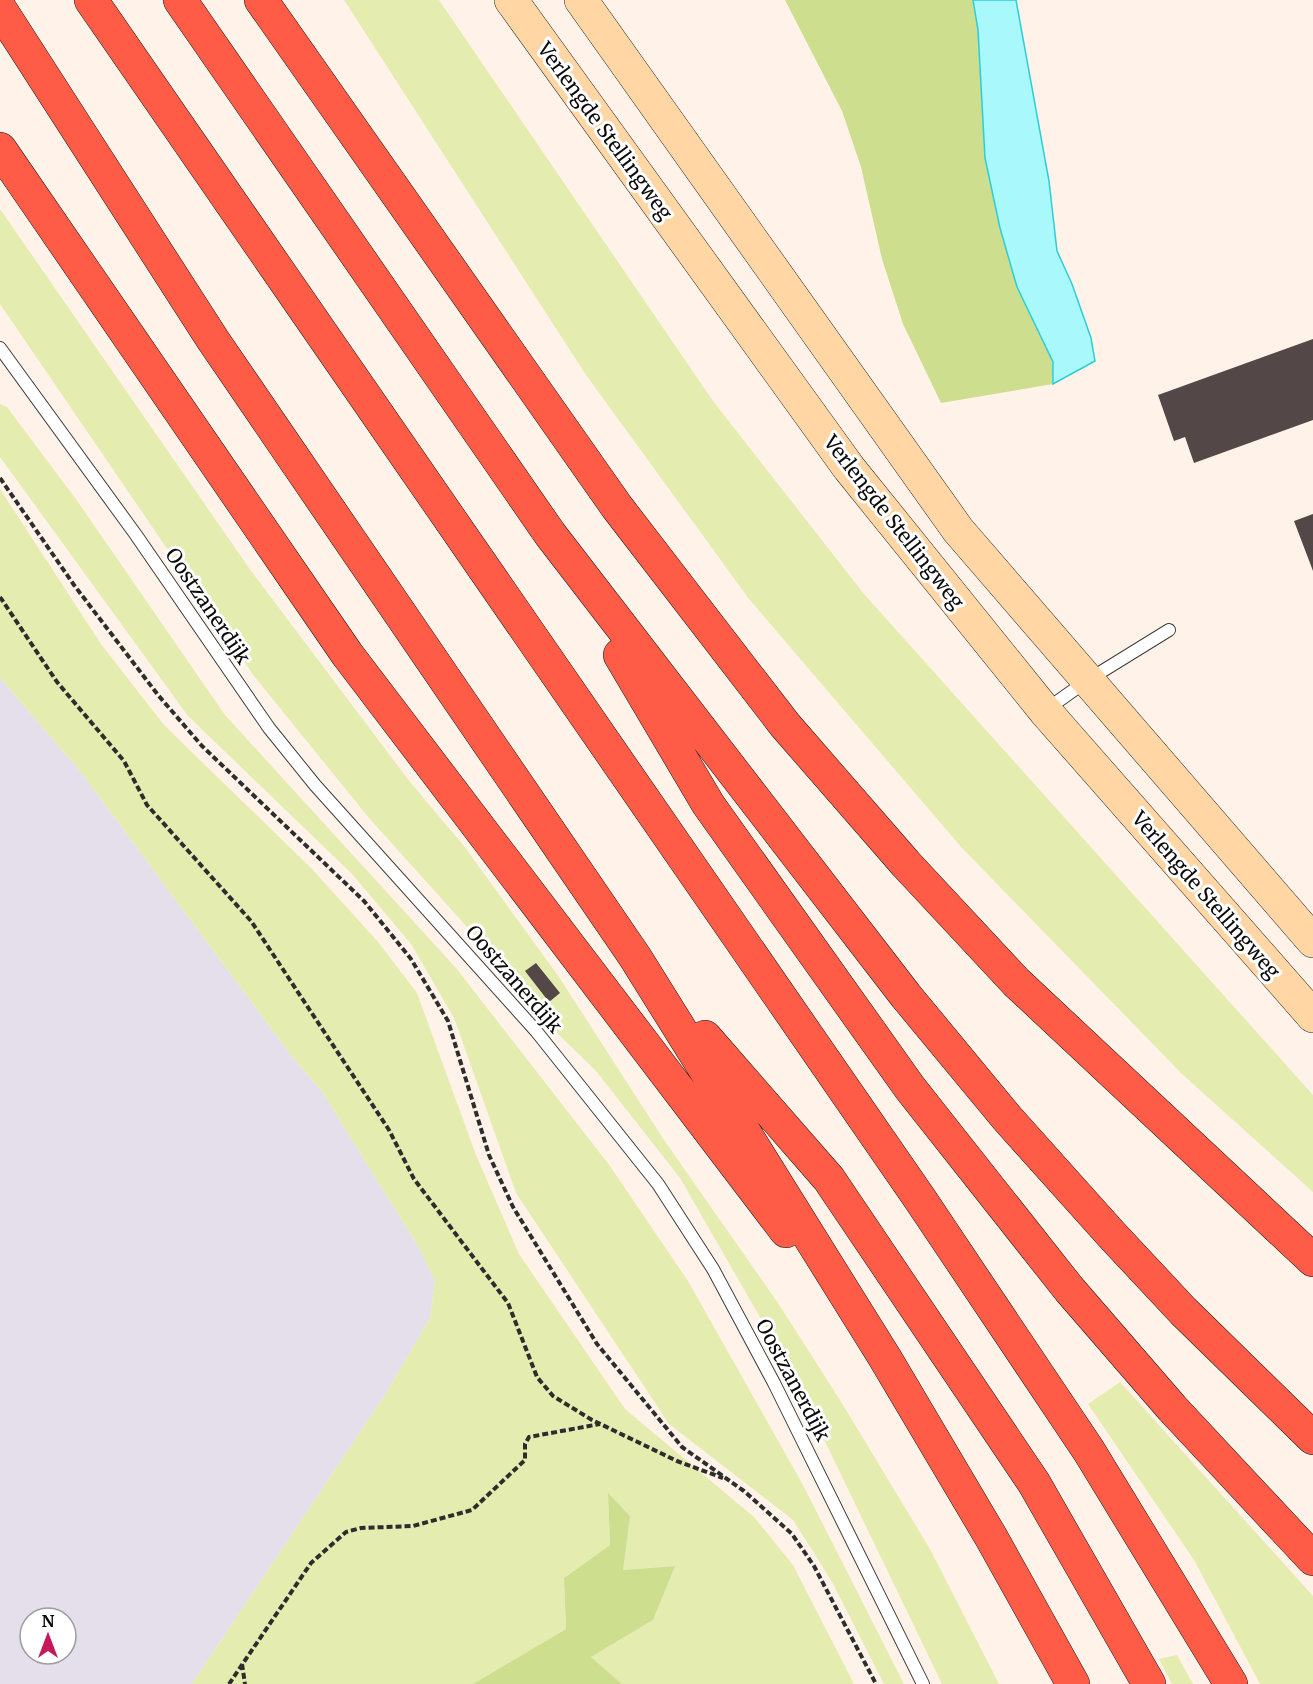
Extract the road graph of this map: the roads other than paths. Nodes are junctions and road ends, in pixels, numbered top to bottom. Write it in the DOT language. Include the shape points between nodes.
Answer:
graph roads {
  1 [pos="91,0"];
  2 [pos="180,0"];
  3 [pos="261,0"];
  4 [pos="510,0"];
  5 [pos="581,0"];
  6 [pos="0,9"];
  7 [pos="0,149"];
  8 [pos="0,348"];
  9 [pos="549,534"];
  10 [pos="1169,630"];
  11 [pos="1088,680"];
  12 [pos="1045,711"];
  13 [pos="1313,941"];
  14 [pos="635,957"];
  15 [pos="1313,1016"];
  16 [pos="1313,1260"];
  17 [pos="885,1358"];
  18 [pos="1313,1438"];
  19 [pos="1313,1559"];
  20 [pos="923,1684"];
  21 [pos="1072,1684"];
  22 [pos="1149,1684"];
  23 [pos="1231,1684"];
  1 -- 23 [label="highway" via="920,1199 1089,1451"];
  2 -- 9 [label="highway"];
  3 -- 16 [label="highway" via="617,507 792,734 1016,982"];
  4 -- 12 [label="main road, Verlengde Stellingweg" via="849,468"];
  5 -- 11 [label="main road" via="958,530"];
  6 -- 14 [label="highway" via="213,340"];
  7 -- 17 [label="highway" via="347,654 681,1097"];
  8 -- 20 [label="lane, Oostzanerdijk" via="269,728 315,785 536,1031 658,1184 713,1269"];
  9 -- 18 [label="highway" via="898,987 1000,1110 1175,1302"];
  9 -- 19 [label="highway" via="708,804 910,1088 1069,1289 1172,1408"];
  10 -- 11 [label="lane"];
  11 -- 12 [label="lane"];
  11 -- 13 [label="main road"];
  12 -- 15 [label="main road, Verlengde Stellingweg"];
  14 -- 17 [label="highway"];
  14 -- 22 [label="highway" via="829,1179 1034,1483"];
  17 -- 21 [label="highway" via="992,1537"];
}
